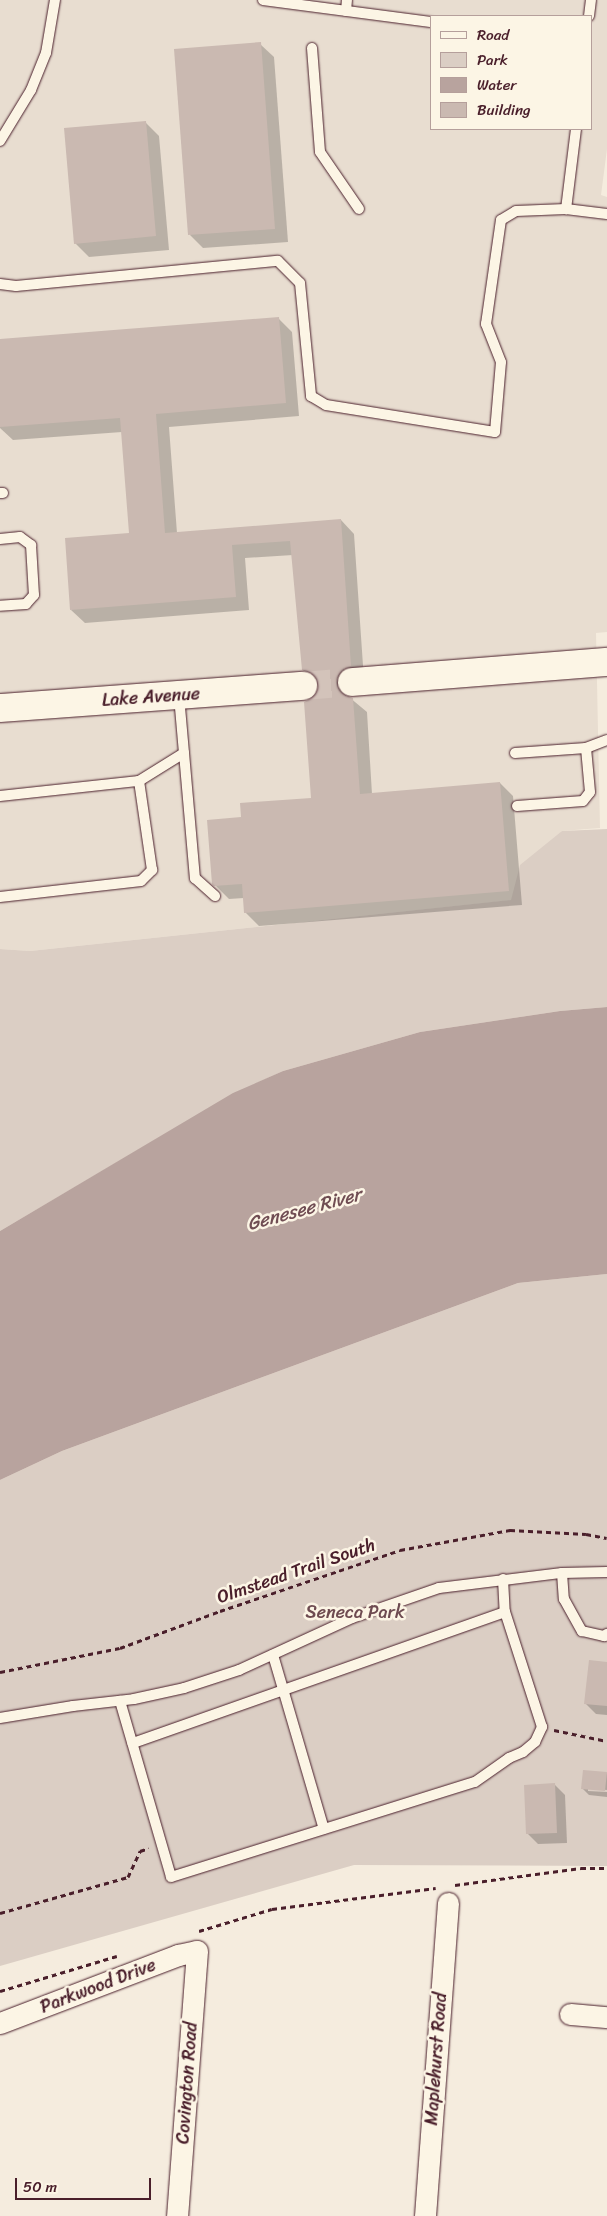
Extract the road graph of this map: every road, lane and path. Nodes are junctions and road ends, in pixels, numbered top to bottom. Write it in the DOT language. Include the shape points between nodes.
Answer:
graph roads {
  1 [pos="55,0"];
  2 [pos="263,0"];
  3 [pos="591,0"];
  4 [pos="346,5"];
  5 [pos="589,15"];
  6 [pos="430,22"];
  7 [pos="312,48"];
  8 [pos="576,130"];
  9 [pos="0,141"];
  10 [pos="359,209"];
  11 [pos="566,209"];
  12 [pos="607,214"];
  13 [pos="0,284"];
  14 [pos="0,539"];
  15 [pos="0,606"];
  16 [pos="607,662"];
  17 [pos="352,682"];
  18 [pos="303,686"];
  19 [pos="179,695"];
  20 [pos="0,708"];
  21 [pos="607,740"];
  22 [pos="586,748"];
  23 [pos="184,753"];
  24 [pos="515,753"];
  25 [pos="139,781"];
  26 [pos="0,796"];
  27 [pos="517,806"];
  28 [pos="215,896"];
  29 [pos="0,898"];
  30 [pos="607,1538"];
  31 [pos="562,1572"];
  32 [pos="607,1572"];
  33 [pos="503,1580"];
  34 [pos="505,1612"];
  35 [pos="607,1634"];
  36 [pos="274,1655"];
  37 [pos="0,1672"];
  38 [pos="284,1690"];
  39 [pos="120,1700"];
  40 [pos="0,1718"];
  41 [pos="542,1727"];
  42 [pos="607,1741"];
  43 [pos="132,1743"];
  44 [pos="324,1829"];
  45 [pos="161,1844"];
  46 [pos="448,1903"];
  47 [pos="0,1913"];
  48 [pos="197,1951"];
  49 [pos="570,2014"];
  50 [pos="607,2018"];
  51 [pos="0,2023"];
  52 [pos="177,2216"];
  53 [pos="425,2216"];
  1 -- 9 [label="lane" via="46,53 31,90"];
  2 -- 4 [label="lane"];
  3 -- 5 [label="lane"];
  4 -- 6 [label="lane"];
  7 -- 10 [label="lane" via="320,152"];
  8 -- 11 [label="lane"];
  11 -- 12 [label="lane"];
  11 -- 13 [label="lane" via="516,211 501,220 486,324 501,362 495,432 326,406 311,396 300,283 278,261 16,286"];
  14 -- 15 [label="lane" via="20,537 31,545 34,595 26,604"];
  16 -- 17 [label="main road"];
  18 -- 19 [label="main road, Lake Avenue"];
  19 -- 20 [label="main road, Lake Avenue"];
  19 -- 23 [label="lane"];
  21 -- 22 [label="lane"];
  22 -- 24 [label="lane"];
  22 -- 27 [label="lane" via="590,792 583,801"];
  23 -- 25 [label="lane"];
  23 -- 28 [label="lane" via="194,878"];
  25 -- 26 [label="lane"];
  25 -- 29 [label="lane" via="152,870 141,881"];
  30 -- 37 [label="path, Olmstead Trail South" via="510,1530 400,1550 120,1648"];
  31 -- 32 [label="lane"];
  31 -- 33 [label="lane"];
  31 -- 35 [label="lane" via="564,1599 582,1631"];
  33 -- 34 [label="lane"];
  33 -- 36 [label="lane" via="439,1588 352,1618"];
  34 -- 38 [label="lane"];
  34 -- 41 [label="lane"];
  36 -- 38 [label="lane"];
  36 -- 39 [label="lane" via="184,1688"];
  38 -- 43 [label="lane"];
  38 -- 44 [label="lane"];
  39 -- 40 [label="lane"];
  39 -- 43 [label="lane"];
  41 -- 42 [label="path"];
  41 -- 44 [label="lane" via="535,1742 523,1752 475,1782"];
  43 -- 45 [label="lane"];
  44 -- 45 [label="lane" via="171,1877"];
  45 -- 47 [label="path" via="140,1851 128,1877"];
  46 -- 53 [label="street, Maplehurst Road"];
  48 -- 51 [label="street, Parkwood Drive" via="178,1955"];
  48 -- 52 [label="street, Covington Road"];
  49 -- 50 [label="street"];
}
